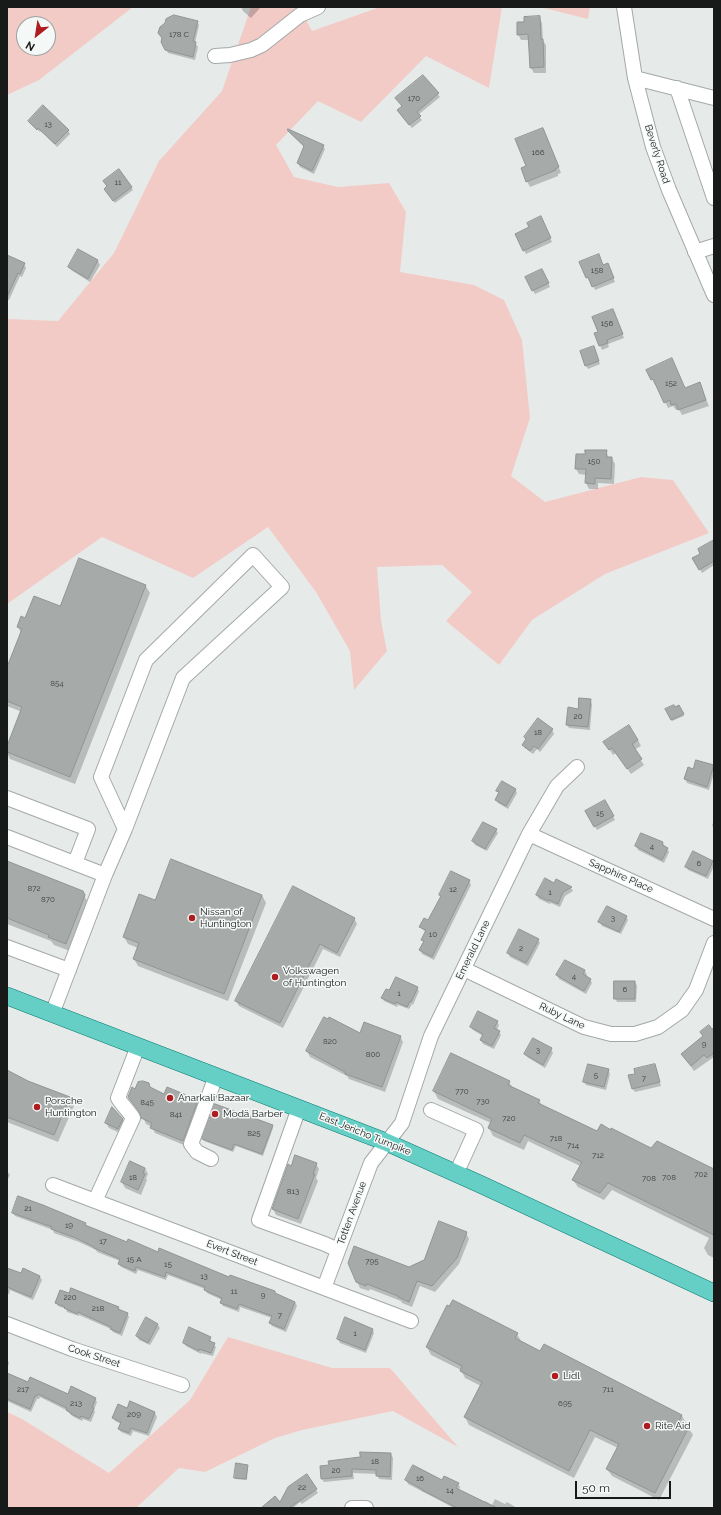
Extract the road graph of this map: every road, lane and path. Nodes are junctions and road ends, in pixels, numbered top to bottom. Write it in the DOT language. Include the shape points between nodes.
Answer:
graph roads {
  1 [pos="318,7"];
  2 [pos="624,7"];
  3 [pos="215,56"];
  4 [pos="635,78"];
  5 [pos="677,88"];
  6 [pos="714,98"];
  7 [pos="714,198"];
  8 [pos="714,246"];
  9 [pos="695,252"];
  10 [pos="714,295"];
  11 [pos="577,767"];
  12 [pos="7,798"];
  13 [pos="125,829"];
  14 [pos="529,834"];
  15 [pos="7,837"];
  16 [pos="75,863"];
  17 [pos="105,875"];
  18 [pos="714,918"];
  19 [pos="714,943"];
  20 [pos="7,947"];
  21 [pos="464,969"];
  22 [pos="69,970"];
  23 [pos="7,996"];
  24 [pos="52,1014"];
  25 [pos="138,1046"];
  26 [pos="216,1076"];
  27 [pos="299,1108"];
  28 [pos="431,1110"];
  29 [pos="386,1142"];
  30 [pos="211,1159"];
  31 [pos="456,1174"];
  32 [pos="53,1185"];
  33 [pos="95,1202"];
  34 [pos="338,1250"];
  35 [pos="324,1288"];
  36 [pos="714,1293"];
  37 [pos="411,1321"];
  38 [pos="7,1324"];
  39 [pos="182,1385"];
  40 [pos="352,1508"];
  41 [pos="366,1508"];
  1 -- 3 [label="street" via="300,15 262,45 230,56"];
  2 -- 4 [label="street, Beverly Road"];
  4 -- 5 [label="street"];
  4 -- 9 [label="street, Beverly Road" via="653,148"];
  5 -- 6 [label="street"];
  5 -- 7 [label="street"];
  8 -- 9 [label="street"];
  9 -- 10 [label="street, Beverly Road"];
  11 -- 14 [label="street, Emerald Lane" via="557,786"];
  12 -- 16 [label="street" via="88,829"];
  13 -- 13 [label="street" via="183,678 282,586 253,555 146,660 101,777"];
  13 -- 17 [label="street"];
  14 -- 18 [label="street, Sapphire Place"];
  14 -- 21 [label="street, Emerald Lane"];
  15 -- 16 [label="street"];
  16 -- 17 [label="street"];
  17 -- 22 [label="street"];
  19 -- 21 [label="street, Ruby Lane" via="696,990 682,1010 658,1026 635,1034 611,1034 584,1028"];
  20 -- 22 [label="street"];
  21 -- 29 [label="street, Emerald Lane" via="431,1036 402,1123"];
  22 -- 24 [label="street"];
  23 -- 24 [label="main road, East Jericho Turnpike"];
  24 -- 25 [label="main road, East Jericho Turnpike"];
  25 -- 26 [label="main road, East Jericho Turnpike"];
  25 -- 33 [label="street" via="118,1098 133,1118"];
  26 -- 27 [label="main road, East Jericho Turnpike"];
  26 -- 30 [label="street" via="191,1144 197,1152"];
  27 -- 29 [label="main road, East Jericho Turnpike"];
  27 -- 34 [label="street" via="259,1220"];
  28 -- 31 [label="street" via="476,1130"];
  29 -- 31 [label="main road, East Jericho Turnpike"];
  29 -- 34 [label="street, Totten Avenue" via="371,1162"];
  31 -- 36 [label="main road, East Jericho Turnpike"];
  32 -- 33 [label="street, Evert Street"];
  33 -- 35 [label="street, Evert Street"];
  34 -- 35 [label="street, Totten Avenue"];
  35 -- 37 [label="street, Evert Street"];
  38 -- 39 [label="street, Cook Street" via="72,1349"];
  40 -- 41 [label="street"];
}
